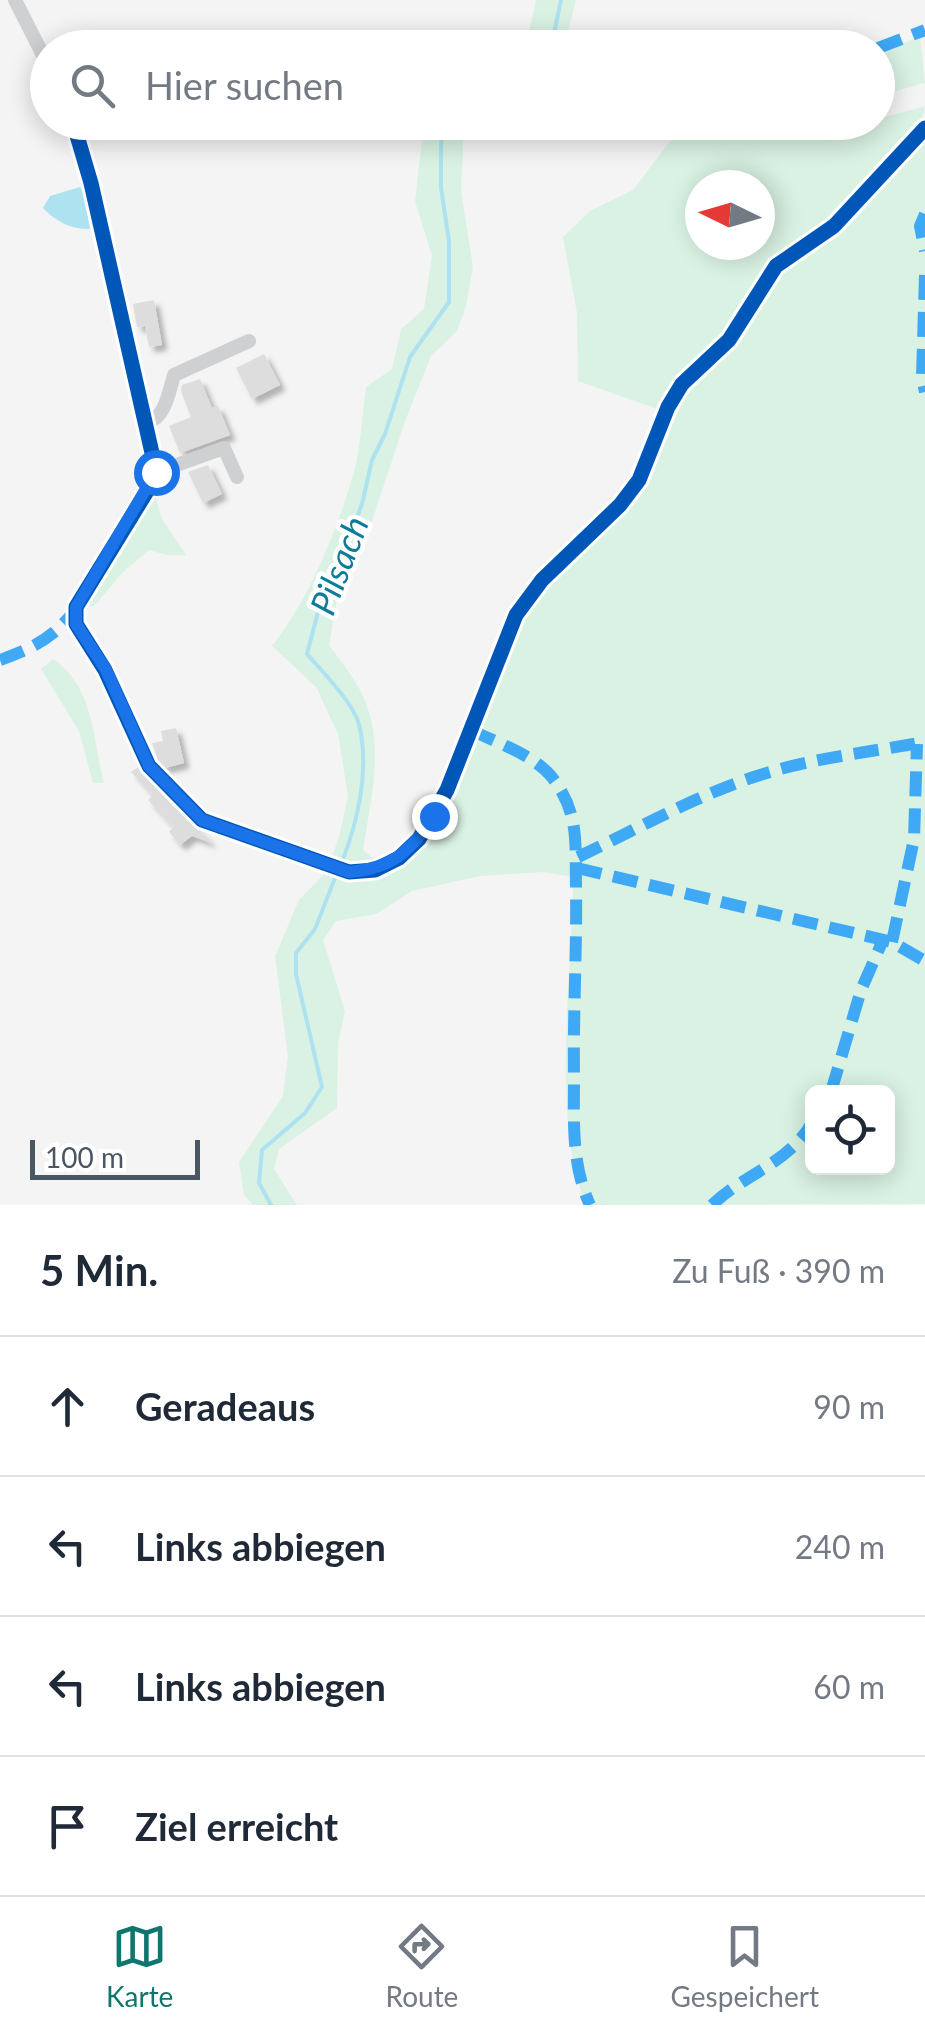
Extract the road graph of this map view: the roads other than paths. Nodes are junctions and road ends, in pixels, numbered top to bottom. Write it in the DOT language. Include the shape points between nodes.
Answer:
graph roads {
  1 [pos="15,0"];
  2 [pos="30,30"];
  3 [pos="925,128"];
  4 [pos="78,140"];
  5 [pos="249,341"];
  6 [pos="146,424"];
  7 [pos="156,472"];
  8 [pos="238,477"];
  1 -- 2 [label="street"];
  3 -- 7 [label="street" via="834,226 776,266 729,340 677,390 639,480 516,615 448,790 419,839 374,870 349,872 202,820 149,766 106,670 76,624 76,607"];
  4 -- 6 [label="street"];
  5 -- 6 [label="street" via="174,376 163,410"];
  6 -- 7 [label="street"];
  7 -- 8 [label="street" via="224,448"];
}
